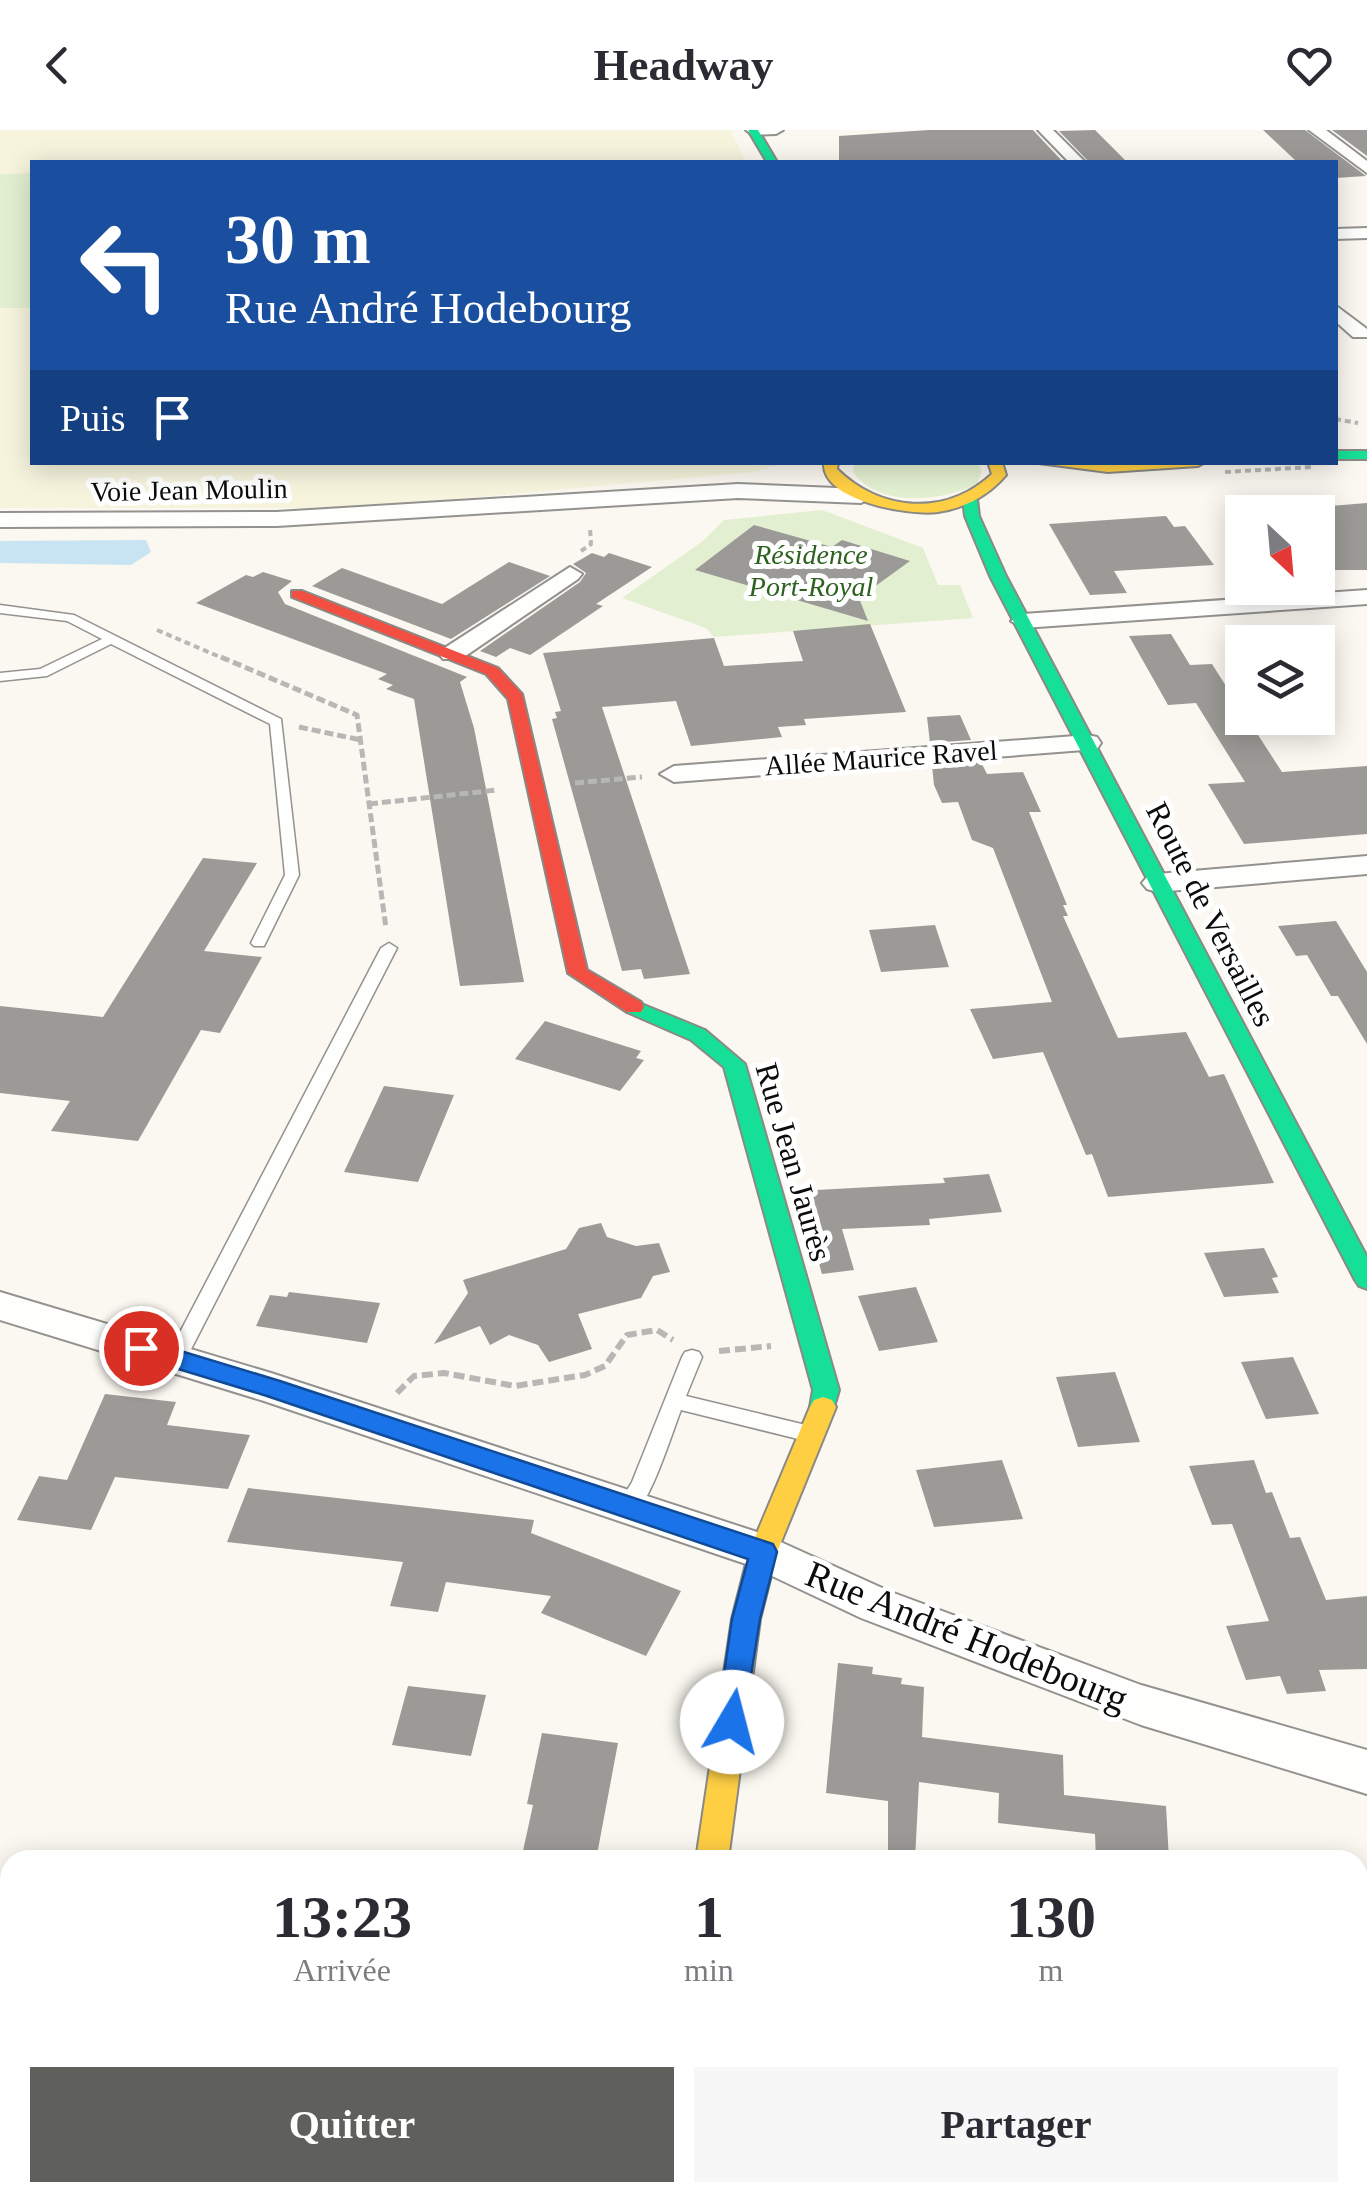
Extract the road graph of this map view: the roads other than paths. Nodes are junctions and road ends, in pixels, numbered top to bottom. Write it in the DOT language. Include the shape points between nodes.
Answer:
graph roads {
  1 [pos="753,130"];
  2 [pos="776,130"];
  3 [pos="1045,130"];
  4 [pos="1316,130"];
  5 [pos="771,160"];
  6 [pos="1074,160"];
  7 [pos="1367,168"];
  8 [pos="1367,232"];
  9 [pos="1338,234"];
  10 [pos="1338,313"];
  11 [pos="1360,333"];
  12 [pos="1338,455"];
  13 [pos="1367,455"];
  14 [pos="996,465"];
  15 [pos="1073,465"];
  16 [pos="1153,465"];
  17 [pos="830,466"];
  18 [pos="1108,468"];
  19 [pos="993,486"];
  20 [pos="738,491"];
  21 [pos="861,496"];
  22 [pos="970,499"];
  23 [pos="898,505"];
  24 [pos="0,520"];
  25 [pos="570,574"];
  26 [pos="998,576"];
  27 [pos="297,594"];
  28 [pos="1367,598"];
  29 [pos="0,609"];
  30 [pos="1023,621"];
  31 [pos="111,639"];
  32 [pos="452,654"];
  33 [pos="0,678"];
  34 [pos="1088,743"];
  35 [pos="674,774"];
  36 [pos="1367,865"];
  37 [pos="1157,883"];
  38 [pos="259,942"];
  39 [pos="389,948"];
  40 [pos="1367,1280"];
  41 [pos="0,1306"];
  42 [pos="686,1351"];
  43 [pos="176,1359"];
  44 [pos="674,1401"];
  45 [pos="814,1435"];
  46 [pos="627,1507"];
  47 [pos="763,1552"];
  48 [pos="1367,1772"];
  49 [pos="713,1850"];
  1 -- 2 [label="street"];
  1 -- 5 [label="main road"];
  3 -- 6 [label="street"];
  4 -- 7 [label="street"];
  8 -- 9 [label="street"];
  10 -- 11 [label="street"];
  12 -- 13 [label="main road"];
  14 -- 19 [label="main road"];
  15 -- 18 [label="main road"];
  16 -- 18 [label="main road"];
  17 -- 20 [label="street, Voie Jean Moulin"];
  17 -- 21 [label="main road" via="847,490"];
  18 -- 19 [label="main road"];
  19 -- 22 [label="main road"];
  20 -- 21 [label="street, Voie Jean Moulin"];
  20 -- 24 [label="street, Voie Jean Moulin" via="278,519"];
  21 -- 23 [label="main road"];
  22 -- 23 [label="main road"];
  22 -- 26 [label="main road, Route de Versailles"];
  23 -- 26 [label="main road, Route de Versailles"];
  25 -- 32 [label="street"];
  26 -- 30 [label="main road, Route de Versailles"];
  27 -- 32 [label="main road, Rue Jean Jaurès"];
  28 -- 30 [label="street"];
  29 -- 31 [label="lane" via="70,618"];
  30 -- 34 [label="main road, Route de Versailles"];
  31 -- 33 [label="lane" via="43,673"];
  31 -- 38 [label="lane" via="276,722 292,875"];
  32 -- 45 [label="main road, Rue Jean Jaurès" via="492,671 516,698 578,973 598,992 690,1028 734,1064 826,1390"];
  34 -- 35 [label="street, Allée Maurice Ravel"];
  34 -- 37 [label="main road, Route de Versailles"];
  36 -- 37 [label="street"];
  37 -- 40 [label="main road, Route de Versailles"];
  39 -- 43 [label="lane"];
  41 -- 43 [label="street, Rue André Hodebourg"];
  42 -- 44 [label="lane"];
  43 -- 46 [label="street, Rue André Hodebourg"];
  44 -- 45 [label="lane"];
  44 -- 46 [label="lane"];
  45 -- 47 [label="main road, Rue Jean Jaurès"];
  46 -- 47 [label="street, Rue André Hodebourg"];
  47 -- 48 [label="street, Rue André Hodebourg" via="876,1605 1141,1705"];
  47 -- 49 [label="main road, Rue Jean Jaurès" via="746,1619"];
}
